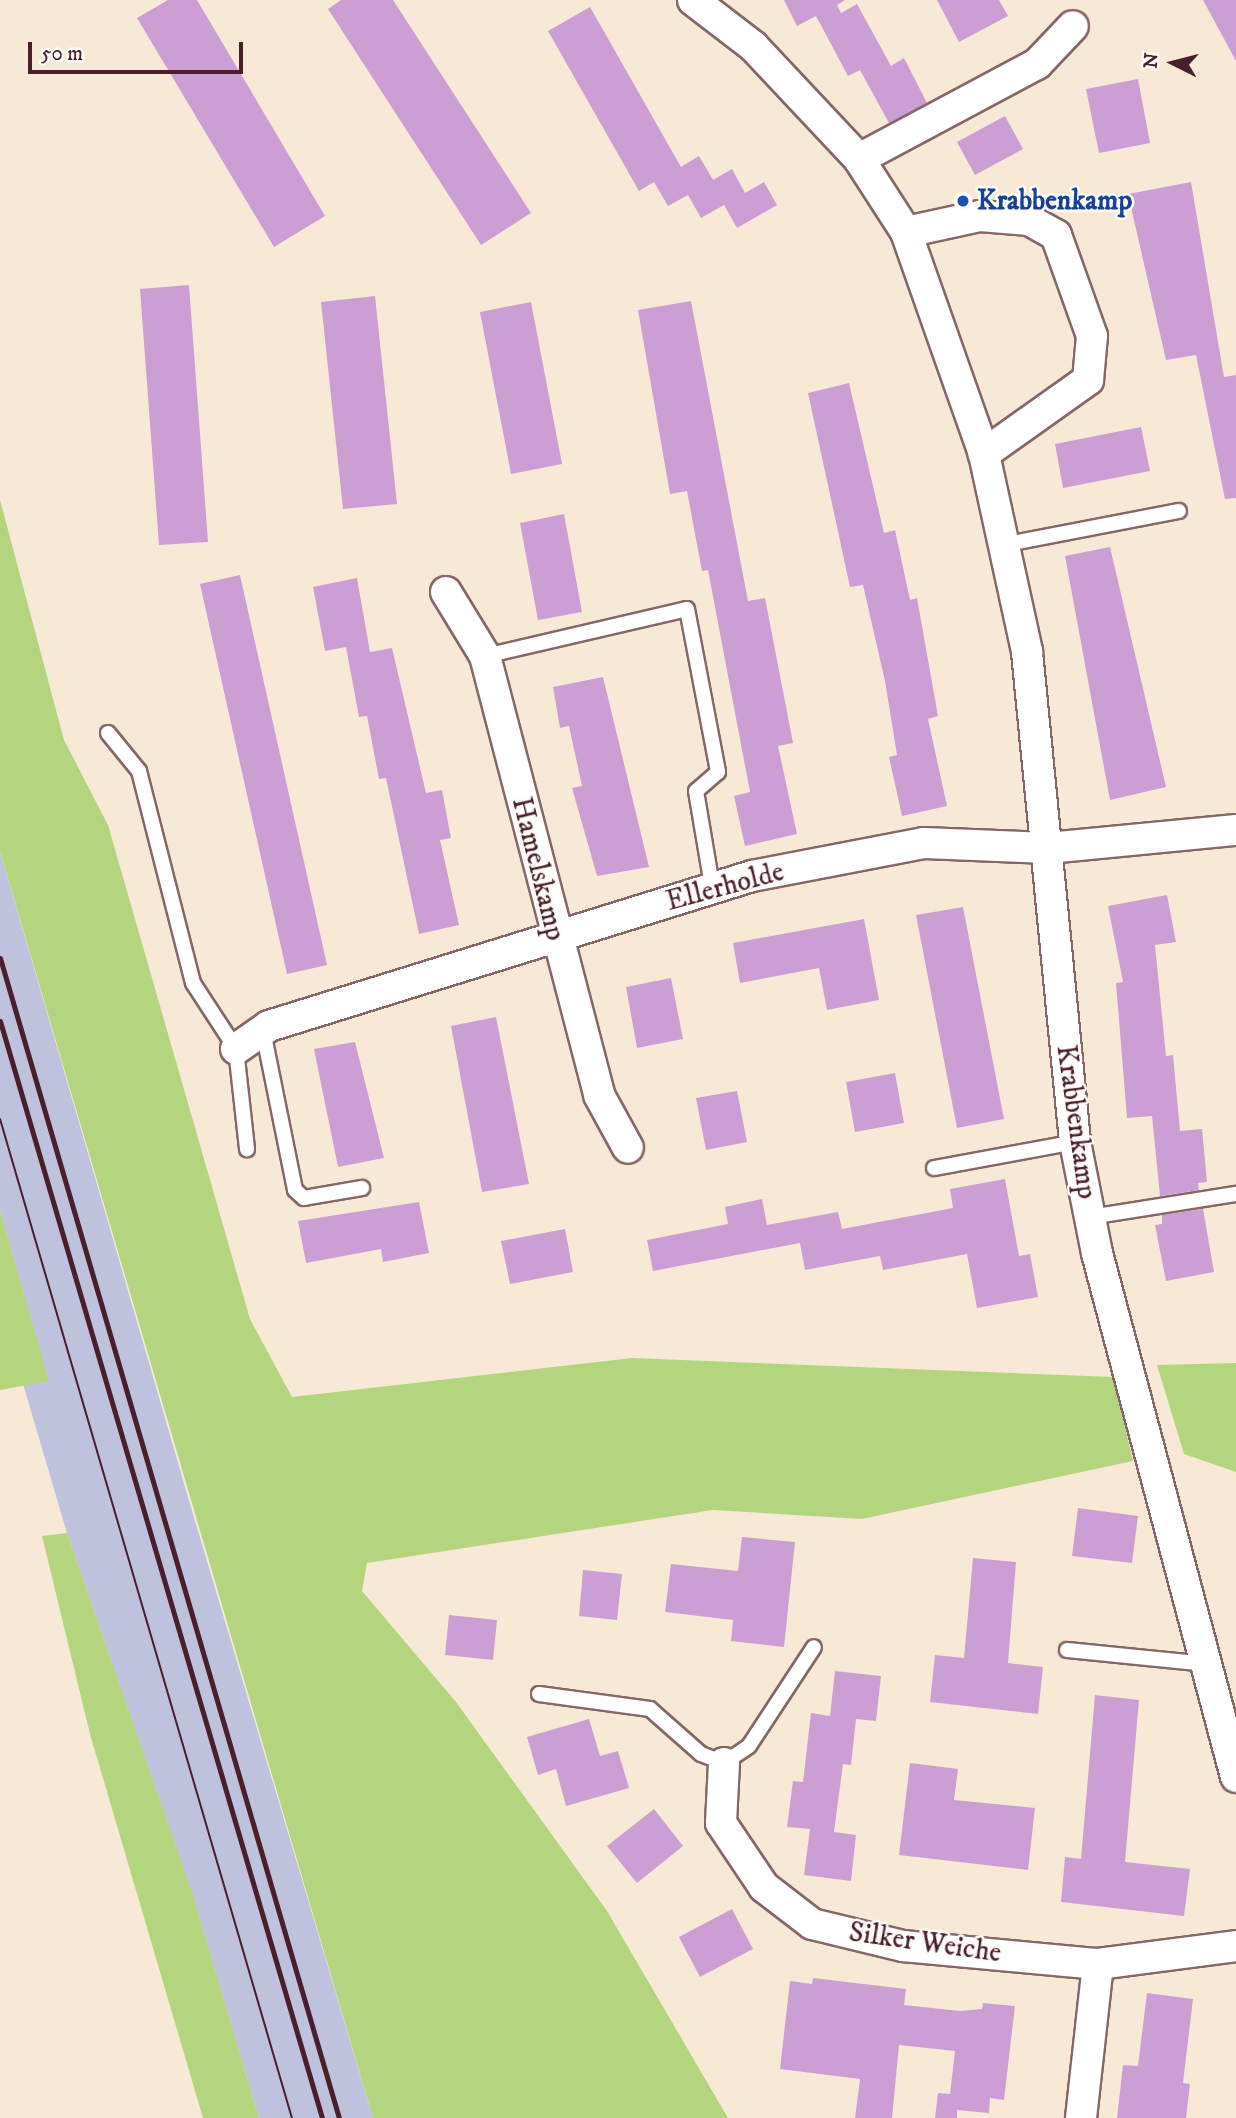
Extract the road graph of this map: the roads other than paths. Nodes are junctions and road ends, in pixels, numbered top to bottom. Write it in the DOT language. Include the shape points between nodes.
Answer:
graph roads {
  1 [pos="693,0"];
  2 [pos="1073,26"];
  3 [pos="859,159"];
  4 [pos="906,232"];
  5 [pos="984,454"];
  6 [pos="1179,511"];
  7 [pos="1007,544"];
  8 [pos="446,592"];
  9 [pos="485,656"];
  10 [pos="108,733"];
  11 [pos="1236,830"];
  12 [pos="1048,848"];
  13 [pos="712,886"];
  14 [pos="556,942"];
  15 [pos="263,1031"];
  16 [pos="236,1049"];
  17 [pos="1075,1142"];
  18 [pos="628,1148"];
  19 [pos="247,1149"];
  20 [pos="934,1168"];
  21 [pos="362,1188"];
  22 [pos="1236,1194"];
  23 [pos="1090,1217"];
  24 [pos="814,1647"];
  25 [pos="1067,1650"];
  26 [pos="1208,1664"];
  27 [pos="539,1694"];
  28 [pos="724,1763"];
  29 [pos="1236,1777"];
  30 [pos="1236,1946"];
  31 [pos="1098,1964"];
  32 [pos="1081,2118"];
  1 -- 3 [label="street, Krabbenkamp" via="753,46"];
  2 -- 3 [label="street" via="1037,64"];
  3 -- 4 [label="street, Krabbenkamp"];
  4 -- 5 [label="street, Krabbenkamp"];
  4 -- 5 [label="street" via="980,216 1028,220 1056,235 1092,336 1088,380"];
  5 -- 7 [label="street, Krabbenkamp"];
  6 -- 7 [label="lane"];
  7 -- 12 [label="street, Krabbenkamp" via="1027,652"];
  8 -- 9 [label="street, Hamelskamp"];
  9 -- 13 [label="lane" via="687,609 718,772 696,791"];
  9 -- 14 [label="street, Hamelskamp"];
  10 -- 16 [label="lane" via="139,771 193,983"];
  11 -- 12 [label="street, Ellerholde"];
  12 -- 13 [label="street, Ellerholde" via="924,842"];
  12 -- 17 [label="street, Krabbenkamp"];
  13 -- 14 [label="street, Ellerholde"];
  14 -- 15 [label="street, Ellerholde"];
  14 -- 18 [label="street, Hamelskamp" via="599,1095"];
  15 -- 16 [label="street, Ellerholde"];
  15 -- 21 [label="lane" via="295,1190 304,1198"];
  16 -- 19 [label="lane"];
  17 -- 20 [label="lane"];
  17 -- 23 [label="street, Krabbenkamp"];
  22 -- 23 [label="lane"];
  23 -- 26 [label="street, Krabbenkamp"];
  24 -- 28 [label="lane" via="749,1746"];
  25 -- 26 [label="lane"];
  26 -- 29 [label="street, Krabbenkamp"];
  27 -- 28 [label="lane" via="650,1709 701,1754"];
  28 -- 31 [label="street, Silker Weiche" via="721,1823 764,1887 812,1924 903,1946"];
  30 -- 31 [label="street, Silker Weiche"];
  31 -- 32 [label="street"];
}
